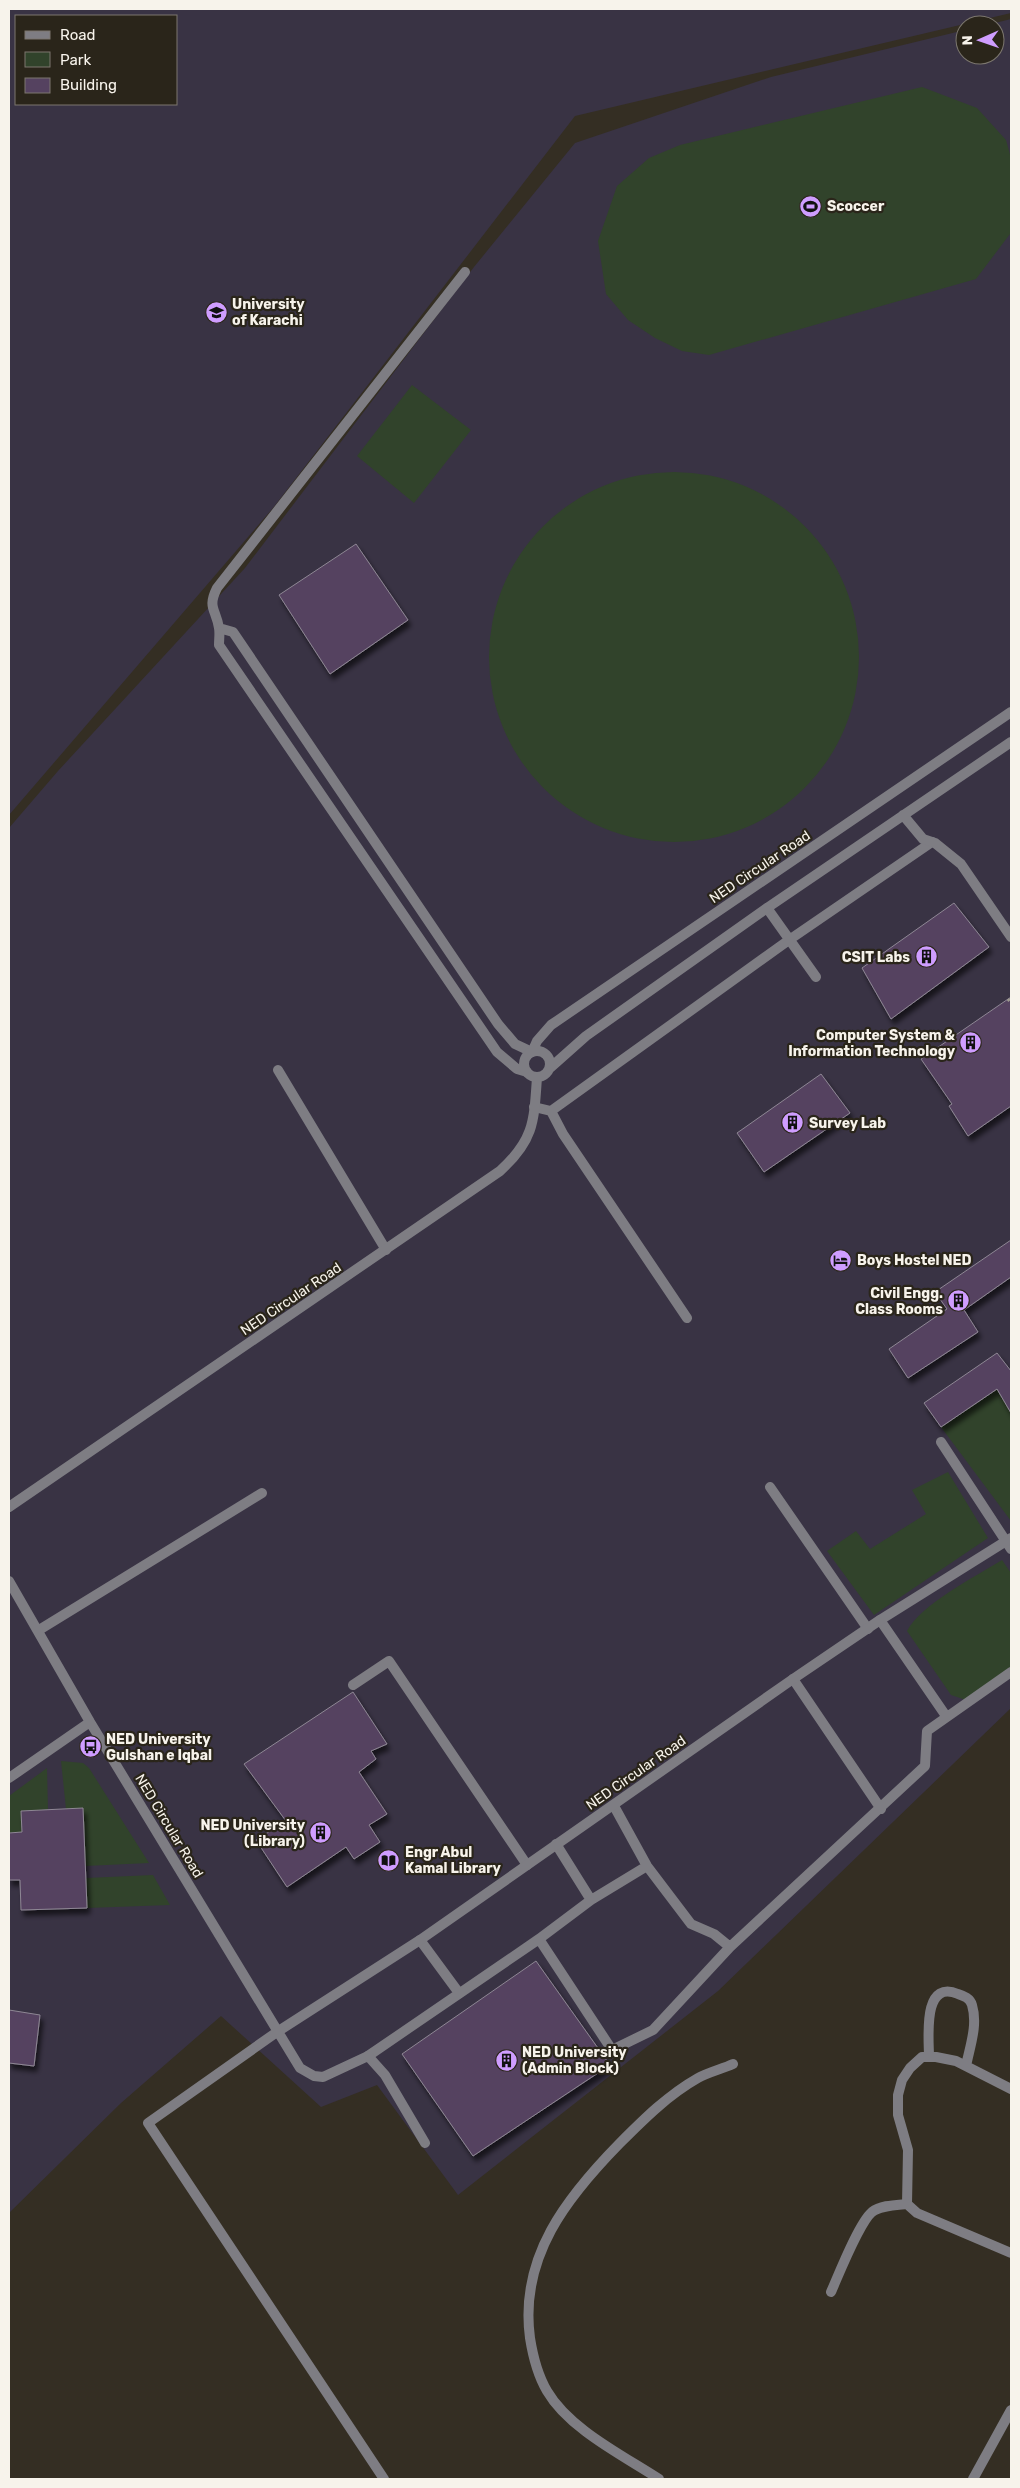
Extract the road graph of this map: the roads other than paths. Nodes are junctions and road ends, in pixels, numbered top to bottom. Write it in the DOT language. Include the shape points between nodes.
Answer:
graph roads {
  1 [pos="465,272"];
  2 [pos="219,628"];
  3 [pos="1011,712"];
  4 [pos="1011,742"];
  5 [pos="903,815"];
  6 [pos="932,842"];
  7 [pos="767,908"];
  8 [pos="1011,937"];
  9 [pos="789,940"];
  10 [pos="816,977"];
  11 [pos="532,1052"];
  12 [pos="550,1068"];
  13 [pos="278,1070"];
  14 [pos="527,1072"];
  15 [pos="537,1078"];
  16 [pos="534,1108"];
  17 [pos="551,1111"];
  18 [pos="386,1250"];
  19 [pos="687,1318"];
  20 [pos="941,1442"];
  21 [pos="770,1487"];
  22 [pos="262,1493"];
  23 [pos="9,1506"];
  24 [pos="1010,1543"];
  25 [pos="9,1581"];
  26 [pos="880,1620"];
  27 [pos="868,1629"];
  28 [pos="39,1630"];
  29 [pos="1011,1672"];
  30 [pos="793,1679"];
  31 [pos="353,1685"];
  32 [pos="946,1716"];
  33 [pos="90,1722"];
  34 [pos="9,1778"];
  35 [pos="614,1806"];
  36 [pos="881,1809"];
  37 [pos="556,1844"];
  38 [pos="527,1865"];
  39 [pos="647,1866"];
  40 [pos="591,1900"];
  41 [pos="539,1939"];
  42 [pos="420,1940"];
  43 [pos="730,1947"];
  44 [pos="459,1993"];
  45 [pos="277,2032"];
  46 [pos="368,2056"];
  47 [pos="929,2057"];
  48 [pos="733,2064"];
  49 [pos="966,2066"];
  50 [pos="1011,2089"];
  51 [pos="425,2143"];
  52 [pos="907,2204"];
  53 [pos="1011,2253"];
  54 [pos="831,2292"];
  55 [pos="1011,2410"];
  56 [pos="384,2479"];
  57 [pos="660,2479"];
  58 [pos="973,2479"];
  1 -- 2 [label="street" via="217,588 212,598 212,609"];
  2 -- 11 [label="street" via="233,632 498,1024 515,1044"];
  2 -- 14 [label="street" via="219,645 488,1039 506,1060"];
  3 -- 11 [label="street, NED Circular Road" via="551,1025 536,1041"];
  4 -- 5 [label="street"];
  5 -- 6 [label="street" via="923,838"];
  5 -- 7 [label="street"];
  6 -- 8 [label="street" via="961,864"];
  6 -- 9 [label="street"];
  7 -- 9 [label="street"];
  7 -- 12 [label="street" via="586,1036"];
  9 -- 10 [label="street"];
  9 -- 17 [label="street"];
  11 -- 12 [label="street" via="548,1056"];
  11 -- 14 [label="street" via="524,1061"];
  12 -- 15 [label="street"];
  13 -- 18 [label="street"];
  14 -- 15 [label="street"];
  15 -- 16 [label="street, NED Circular Road"];
  16 -- 17 [label="street"];
  16 -- 18 [label="street, NED Circular Road" via="525,1145 514,1159"];
  17 -- 19 [label="street" via="563,1134"];
  18 -- 23 [label="street, NED Circular Road"];
  20 -- 24 [label="street"];
  21 -- 27 [label="street"];
  22 -- 28 [label="street"];
  24 -- 26 [label="street, NED Circular Road"];
  25 -- 28 [label="street, NED Circular Road"];
  26 -- 27 [label="street, NED Circular Road"];
  26 -- 32 [label="street"];
  27 -- 30 [label="street, NED Circular Road"];
  28 -- 33 [label="street, NED Circular Road"];
  29 -- 32 [label="street"];
  30 -- 35 [label="street, NED Circular Road"];
  30 -- 36 [label="street"];
  31 -- 38 [label="street" via="389,1661"];
  32 -- 36 [label="street" via="927,1731 925,1766"];
  33 -- 34 [label="street"];
  33 -- 45 [label="street, NED Circular Road"];
  35 -- 37 [label="street, NED Circular Road"];
  35 -- 39 [label="street"];
  36 -- 43 [label="street"];
  37 -- 38 [label="street, NED Circular Road"];
  37 -- 40 [label="street"];
  38 -- 42 [label="street, NED Circular Road"];
  39 -- 40 [label="street, NED Circular Road"];
  39 -- 43 [label="street" via="692,1924 714,1934"];
  40 -- 41 [label="street, NED Circular Road"];
  41 -- 43 [label="street" via="612,2050 653,2030"];
  41 -- 44 [label="street, NED Circular Road"];
  42 -- 44 [label="street"];
  42 -- 45 [label="street, NED Circular Road"];
  44 -- 46 [label="street, NED Circular Road"];
  45 -- 46 [label="street, NED Circular Road" via="300,2068 314,2076 323,2077"];
  45 -- 56 [label="street" via="148,2123"];
  46 -- 51 [label="street" via="385,2075"];
  47 -- 49 [label="street"];
  47 -- 49 [label="street" via="928,2028 932,2002 944,1992 952,1991 972,2002 974,2028"];
  47 -- 52 [label="street" via="922,2057 910,2068 898,2094 898,2115 908,2150"];
  48 -- 57 [label="street" via="700,2077 673,2094 584,2180 540,2252 530,2286 528,2324 534,2363 547,2392 591,2435"];
  49 -- 50 [label="street"];
  52 -- 53 [label="street" via="917,2213"];
  52 -- 54 [label="street" via="886,2206 872,2212 851,2245"];
  55 -- 58 [label="street"];
}
